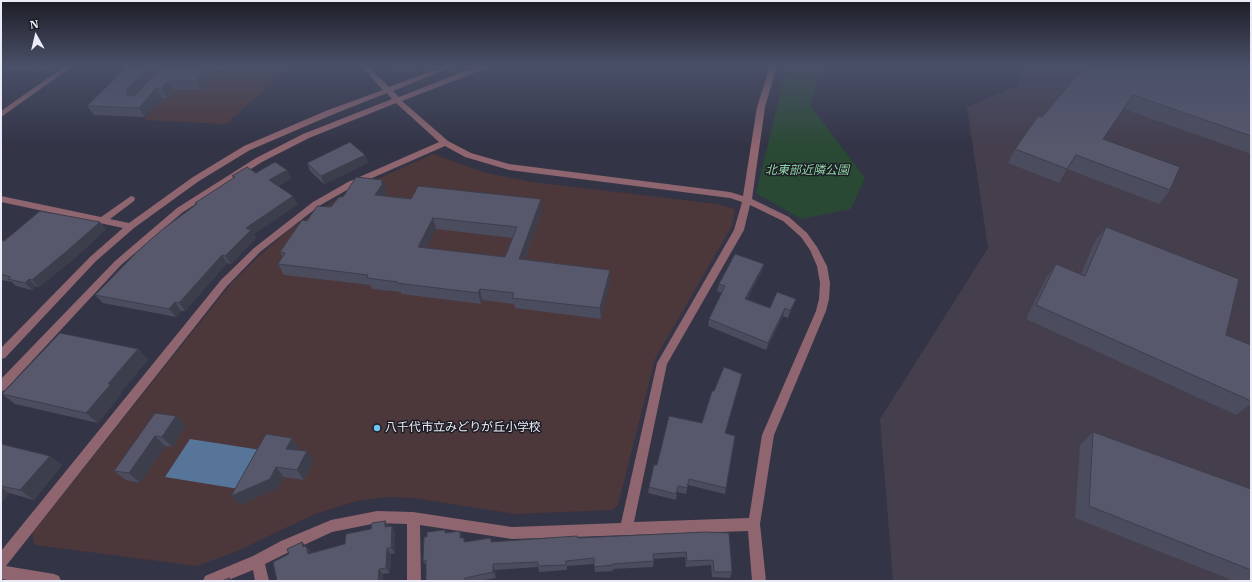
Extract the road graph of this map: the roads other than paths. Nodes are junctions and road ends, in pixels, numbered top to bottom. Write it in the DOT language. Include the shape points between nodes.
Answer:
graph roads {
  1 [pos="31,93"];
  2 [pos="380,93"];
  3 [pos="391,93"];
  4 [pos="415,93"];
  5 [pos="765,93"];
  6 [pos="397,100"];
  7 [pos="1,115"];
  8 [pos="445,143"];
  9 [pos="131,199"];
  10 [pos="748,200"];
  11 [pos="3,201"];
  12 [pos="102,220"];
  13 [pos="131,226"];
  14 [pos="1,355"];
  15 [pos="1,387"];
  16 [pos="413,518"];
  17 [pos="754,524"];
  18 [pos="626,528"];
  19 [pos="1,562"];
  20 [pos="258,562"];
  21 [pos="1,572"];
  22 [pos="54,581"];
  23 [pos="210,581"];
  24 [pos="262,581"];
  25 [pos="414,581"];
  26 [pos="759,581"];
  1 -- 7 [label="street"];
  2 -- 13 [label="street" via="247,148 196,179"];
  3 -- 6 [label="street"];
  4 -- 6 [label="street"];
  5 -- 10 [label="street" via="761,107"];
  6 -- 8 [label="street"];
  6 -- 15 [label="street" via="306,136 239,171 180,210 118,263"];
  8 -- 10 [label="street" via="468,155 509,167 730,195"];
  8 -- 19 [label="street" via="316,204 257,250 219,290"];
  9 -- 12 [label="street"];
  10 -- 17 [label="street" via="786,219 804,235 822,266 825,283 822,311 768,436"];
  10 -- 18 [label="street" via="738,230 662,363"];
  11 -- 12 [label="street"];
  12 -- 13 [label="street"];
  13 -- 14 [label="street" via="93,259"];
  16 -- 18 [label="street" via="512,533"];
  16 -- 20 [label="street" via="377,518 331,526"];
  16 -- 25 [label="street"];
  17 -- 18 [label="street"];
  17 -- 26 [label="street"];
  20 -- 23 [label="street"];
  20 -- 24 [label="street"];
  21 -- 22 [label="street"];
}
